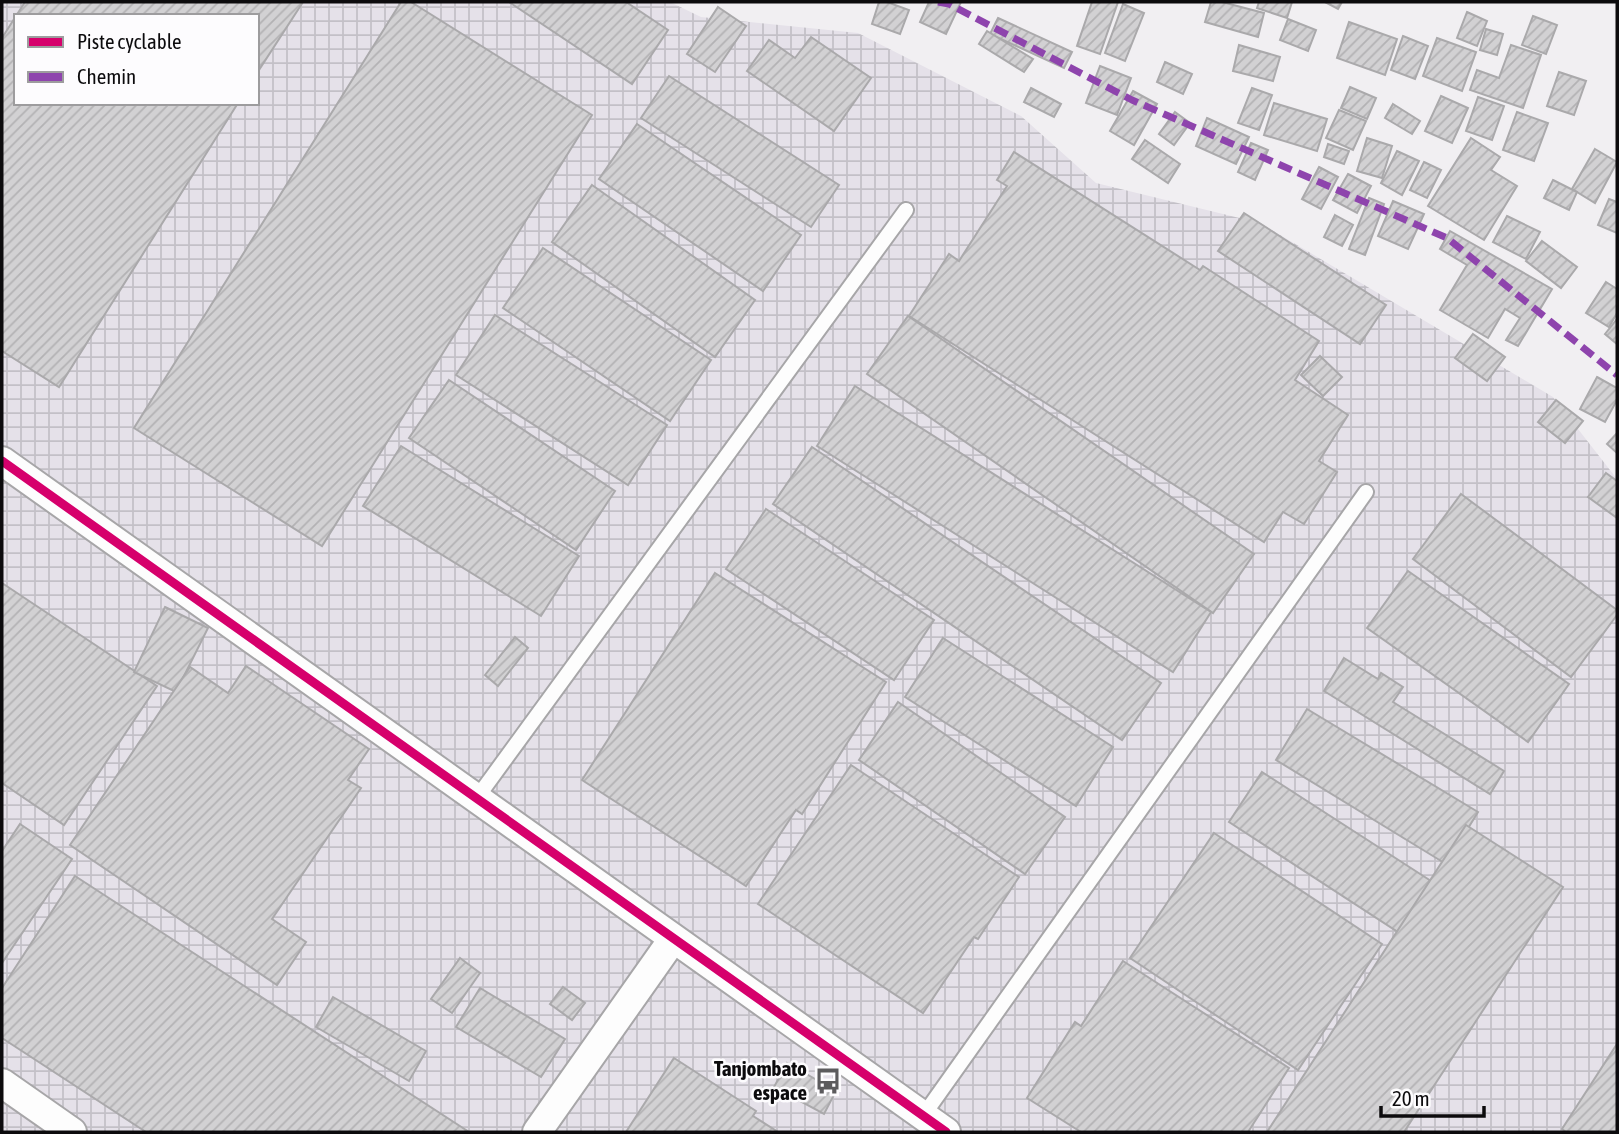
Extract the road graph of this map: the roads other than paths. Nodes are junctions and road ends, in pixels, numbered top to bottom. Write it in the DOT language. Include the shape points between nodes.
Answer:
graph roads {
  1 [pos="905,210"];
  2 [pos="2,461"];
  3 [pos="1366,492"];
  4 [pos="476,799"];
  5 [pos="673,939"];
  6 [pos="2,1083"];
  7 [pos="923,1116"];
  8 [pos="72,1132"];
  9 [pos="537,1132"];
  10 [pos="946,1132"];
  1 -- 4 [label="lane"];
  2 -- 4 [label="street"];
  3 -- 7 [label="lane"];
  4 -- 5 [label="street"];
  5 -- 7 [label="street"];
  5 -- 9 [label="street"];
  6 -- 8 [label="street"];
  7 -- 10 [label="street"];
}
